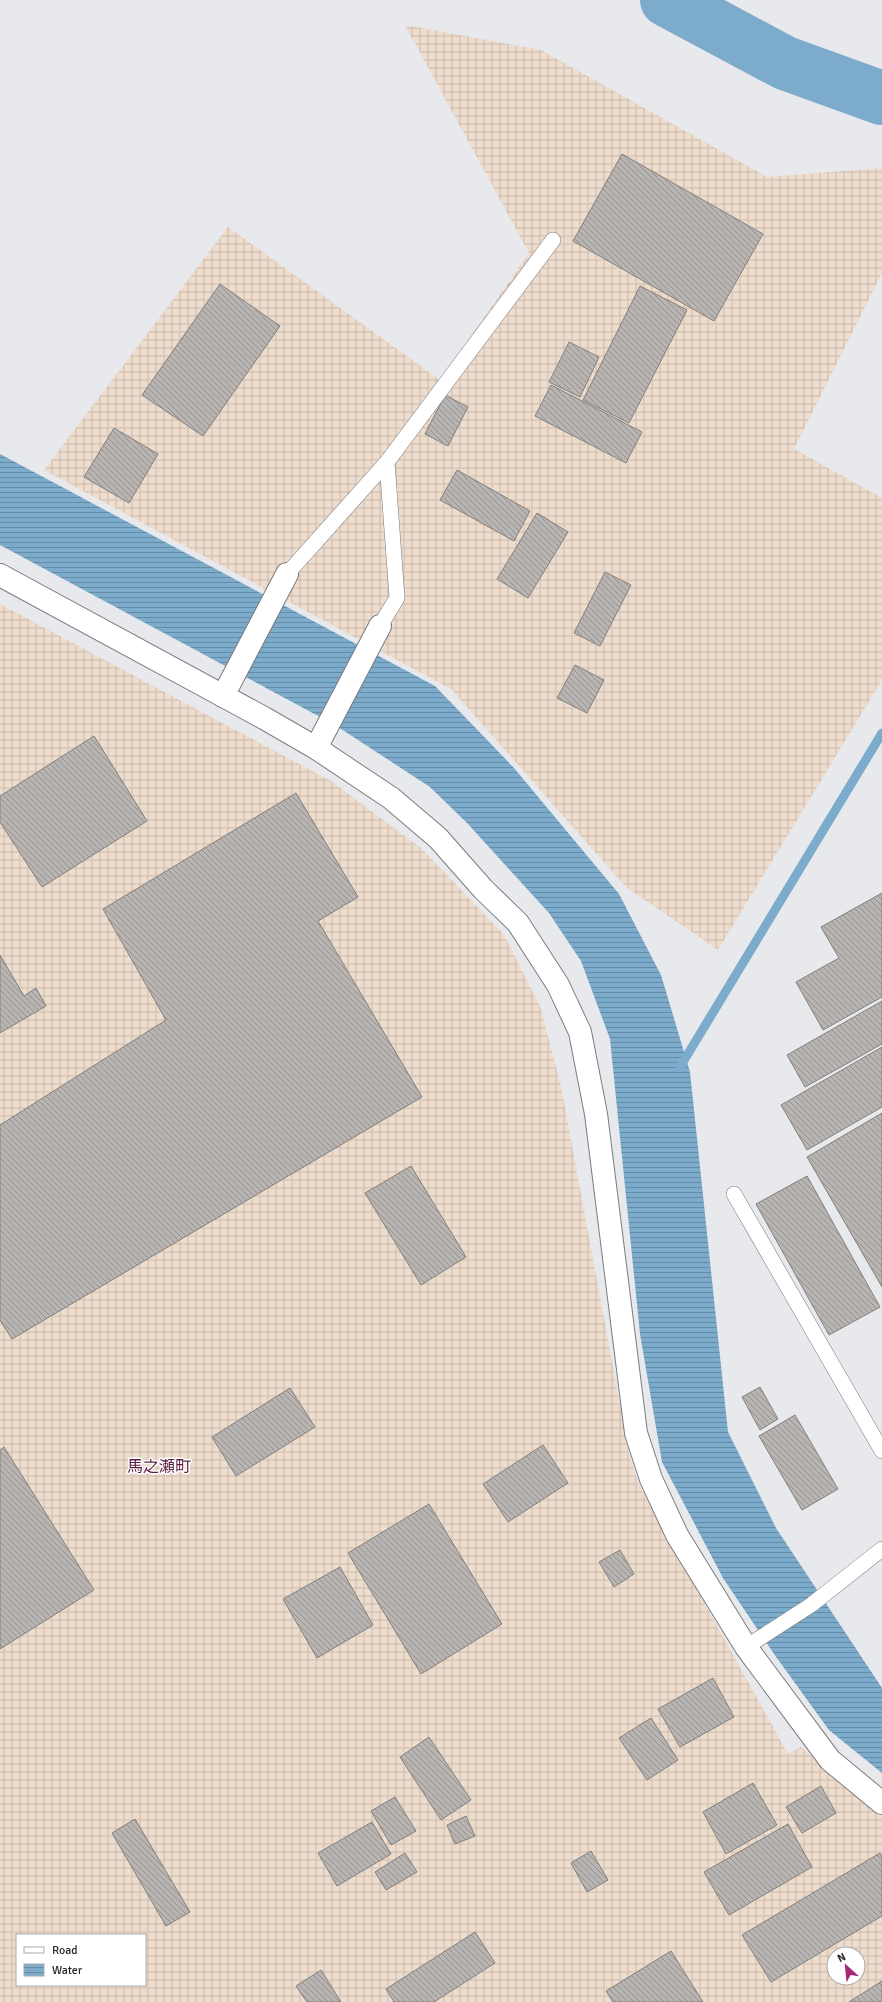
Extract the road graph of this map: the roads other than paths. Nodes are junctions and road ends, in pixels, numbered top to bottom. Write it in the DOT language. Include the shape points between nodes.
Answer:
graph roads {
  1 [pos="553,240"];
  2 [pos="387,462"];
  3 [pos="287,574"];
  4 [pos="0,575"];
  5 [pos="380,626"];
  6 [pos="223,696"];
  7 [pos="316,748"];
  8 [pos="734,1194"];
  9 [pos="882,1451"];
  10 [pos="882,1549"];
  11 [pos="752,1644"];
  12 [pos="882,1803"];
  1 -- 2 [label="lane"];
  2 -- 3 [label="lane"];
  2 -- 5 [label="lane" via="397,598"];
  3 -- 6 [label="street"];
  4 -- 6 [label="street"];
  5 -- 7 [label="street"];
  6 -- 7 [label="street"];
  7 -- 11 [label="street" via="391,798 438,838 483,889 518,923 558,985 580,1032 596,1114 636,1433 651,1478 677,1535"];
  8 -- 9 [label="lane"];
  10 -- 11 [label="lane" via="811,1605"];
  11 -- 12 [label="street" via="830,1760"];
}
